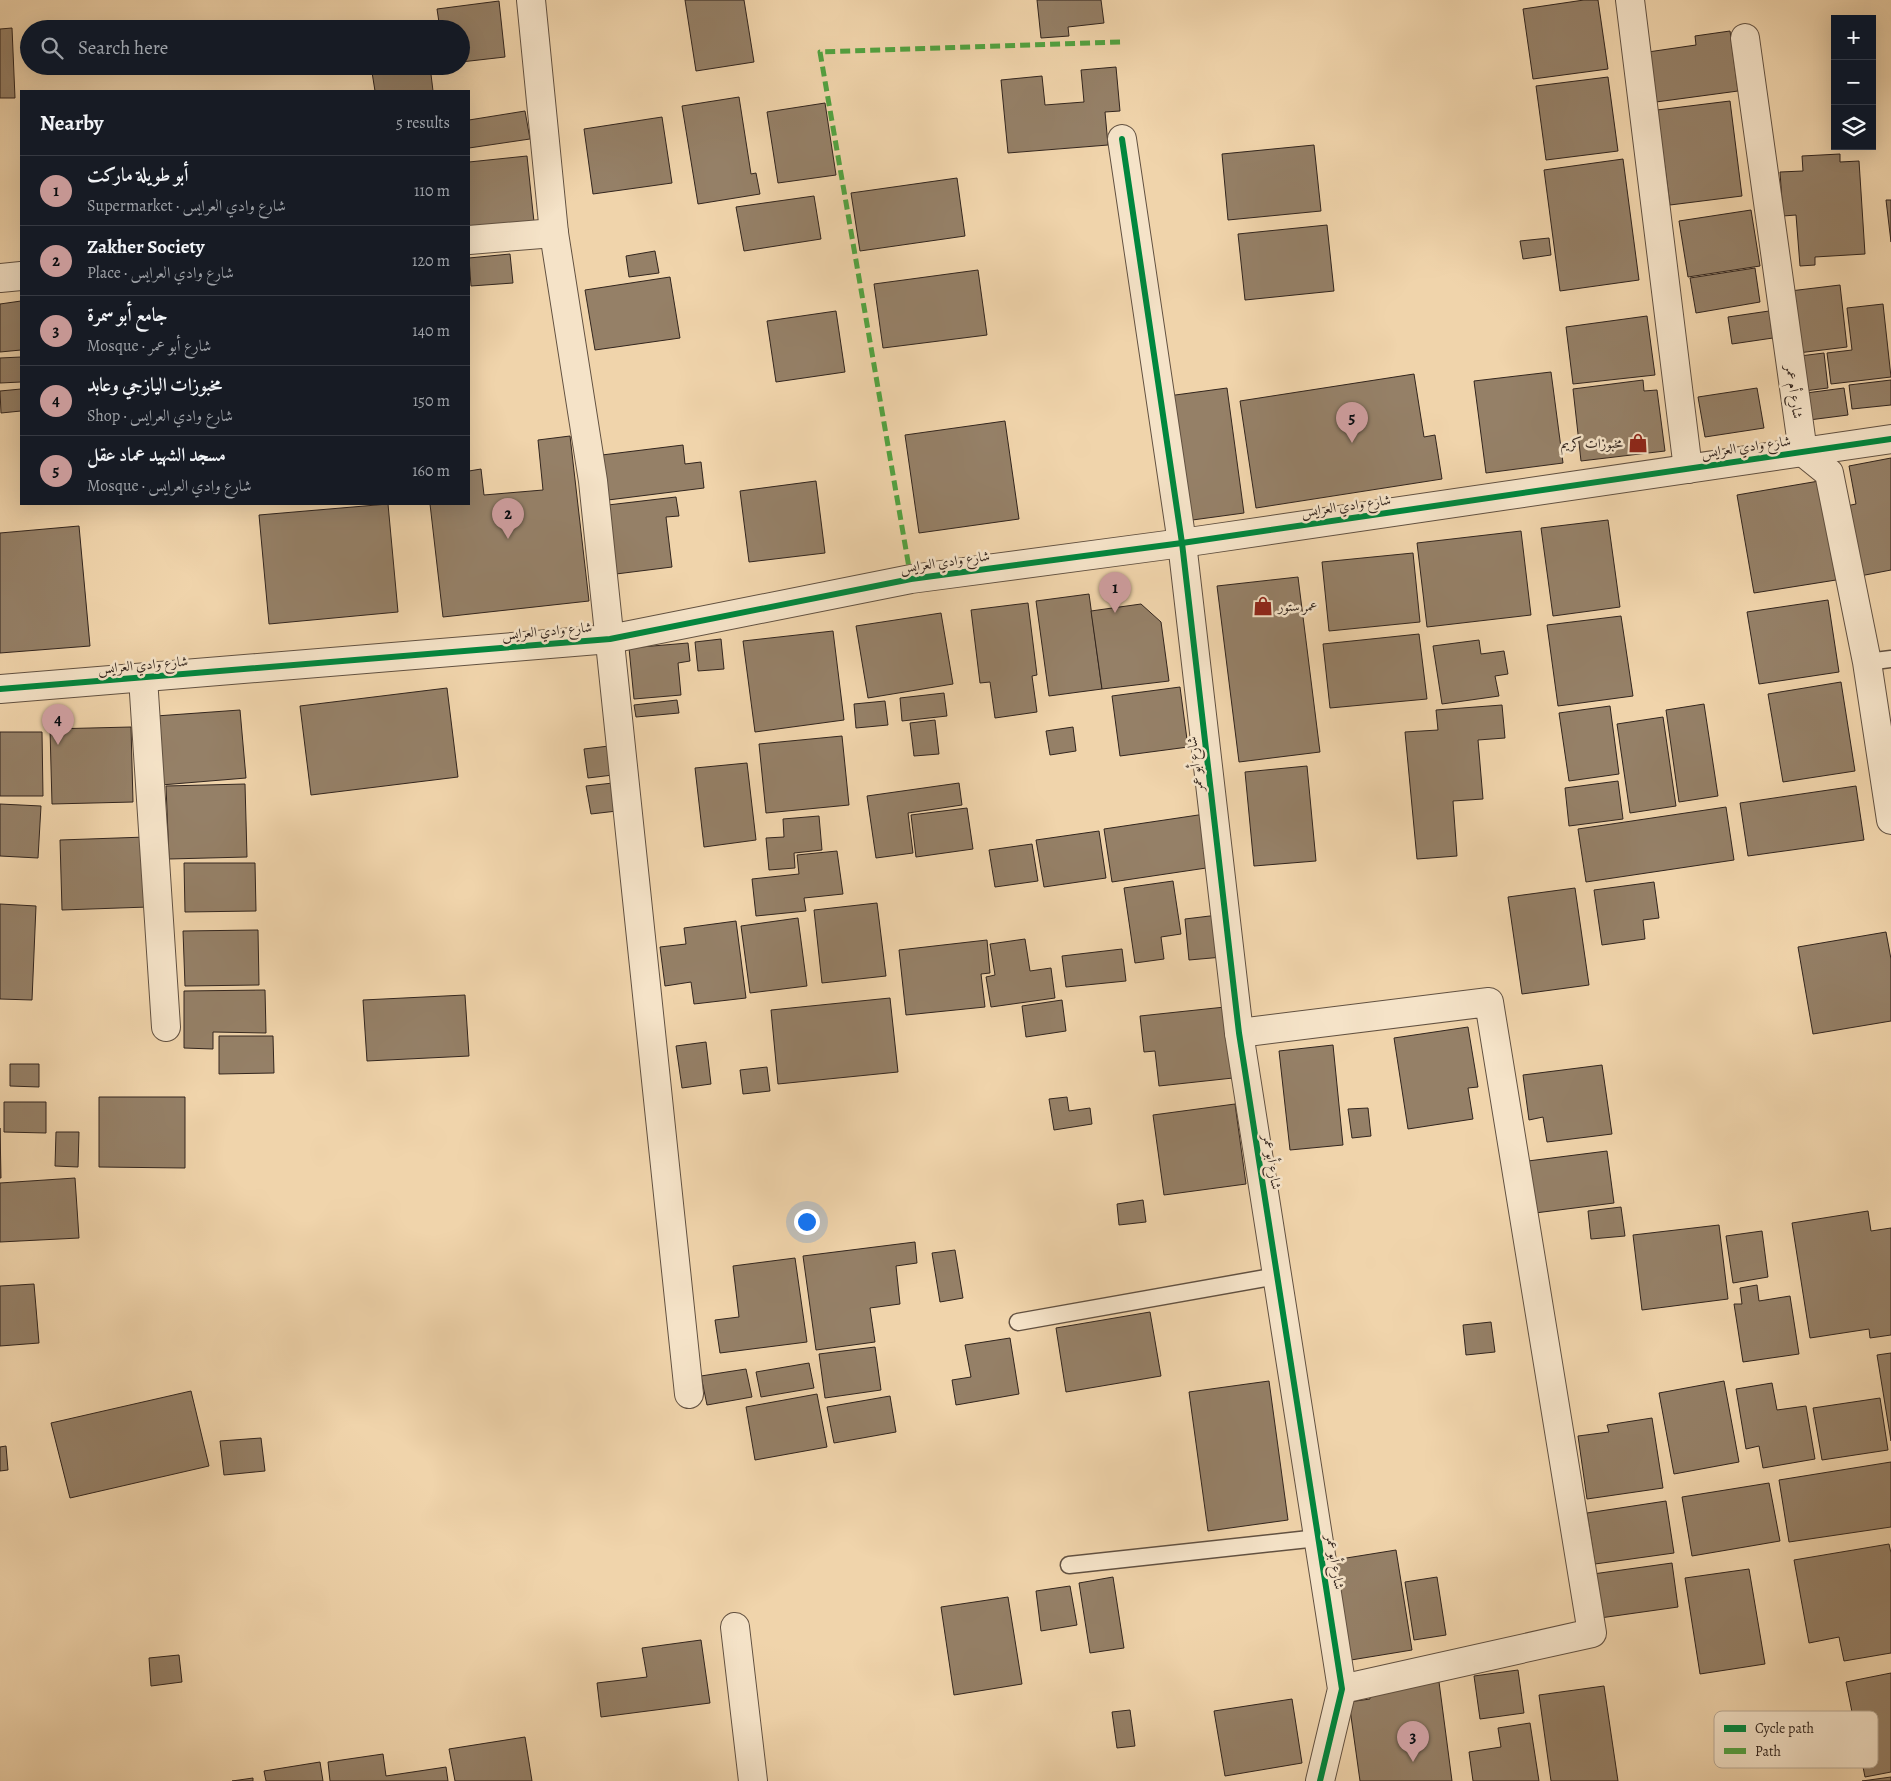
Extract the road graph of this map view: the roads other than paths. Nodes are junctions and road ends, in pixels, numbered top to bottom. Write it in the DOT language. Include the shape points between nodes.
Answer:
graph roads {
  1 [pos="531,0"];
  2 [pos="1630,0"];
  3 [pos="1745,38"];
  4 [pos="1122,139"];
  5 [pos="554,233"];
  6 [pos="470,240"];
  7 [pos="20,276"];
  8 [pos="0,278"];
  9 [pos="1891,439"];
  10 [pos="1803,452"];
  11 [pos="1688,468"];
  12 [pos="1182,543"];
  13 [pos="610,639"];
  14 [pos="1879,661"];
  15 [pos="143,678"];
  16 [pos="0,689"];
  17 [pos="1890,803"];
  18 [pos="166,1027"];
  19 [pos="1240,1033"];
  20 [pos="1277,1276"];
  21 [pos="1018,1322"];
  22 [pos="689,1394"];
  23 [pos="1318,1538"];
  24 [pos="1069,1565"];
  25 [pos="735,1627"];
  26 [pos="1342,1689"];
  27 [pos="753,1781"];
  28 [pos="1320,1781"];
  1 -- 5 [label="street"];
  2 -- 11 [label="street"];
  3 -- 10 [label="street, شارع أم عمر"];
  4 -- 12 [label="street, شارع أبو عمر"];
  5 -- 6 [label="street"];
  5 -- 13 [label="street" via="593,481"];
  7 -- 8 [label="street"];
  9 -- 10 [label="street, شارع وادي العرايس"];
  10 -- 11 [label="street, شارع وادي العرايس"];
  10 -- 14 [label="street" via="1829,472"];
  11 -- 12 [label="street, شارع وادي العرايس"];
  12 -- 13 [label="street, شارع وادي العرايس" via="911,579"];
  12 -- 19 [label="street, شارع أبو عمر"];
  13 -- 15 [label="street, شارع وادي العرايس"];
  13 -- 22 [label="street"];
  14 -- 17 [label="street"];
  15 -- 16 [label="street, شارع وادي العرايس"];
  15 -- 18 [label="street"];
  19 -- 20 [label="street, شارع أبو عمر"];
  19 -- 26 [label="street" via="1489,1002 1592,1633"];
  20 -- 21 [label="lane"];
  20 -- 23 [label="street, شارع أبو عمر"];
  23 -- 24 [label="lane"];
  23 -- 26 [label="street, شارع أبو عمر"];
  25 -- 27 [label="street"];
  26 -- 28 [label="street, شارع أبو عمر"];
}
